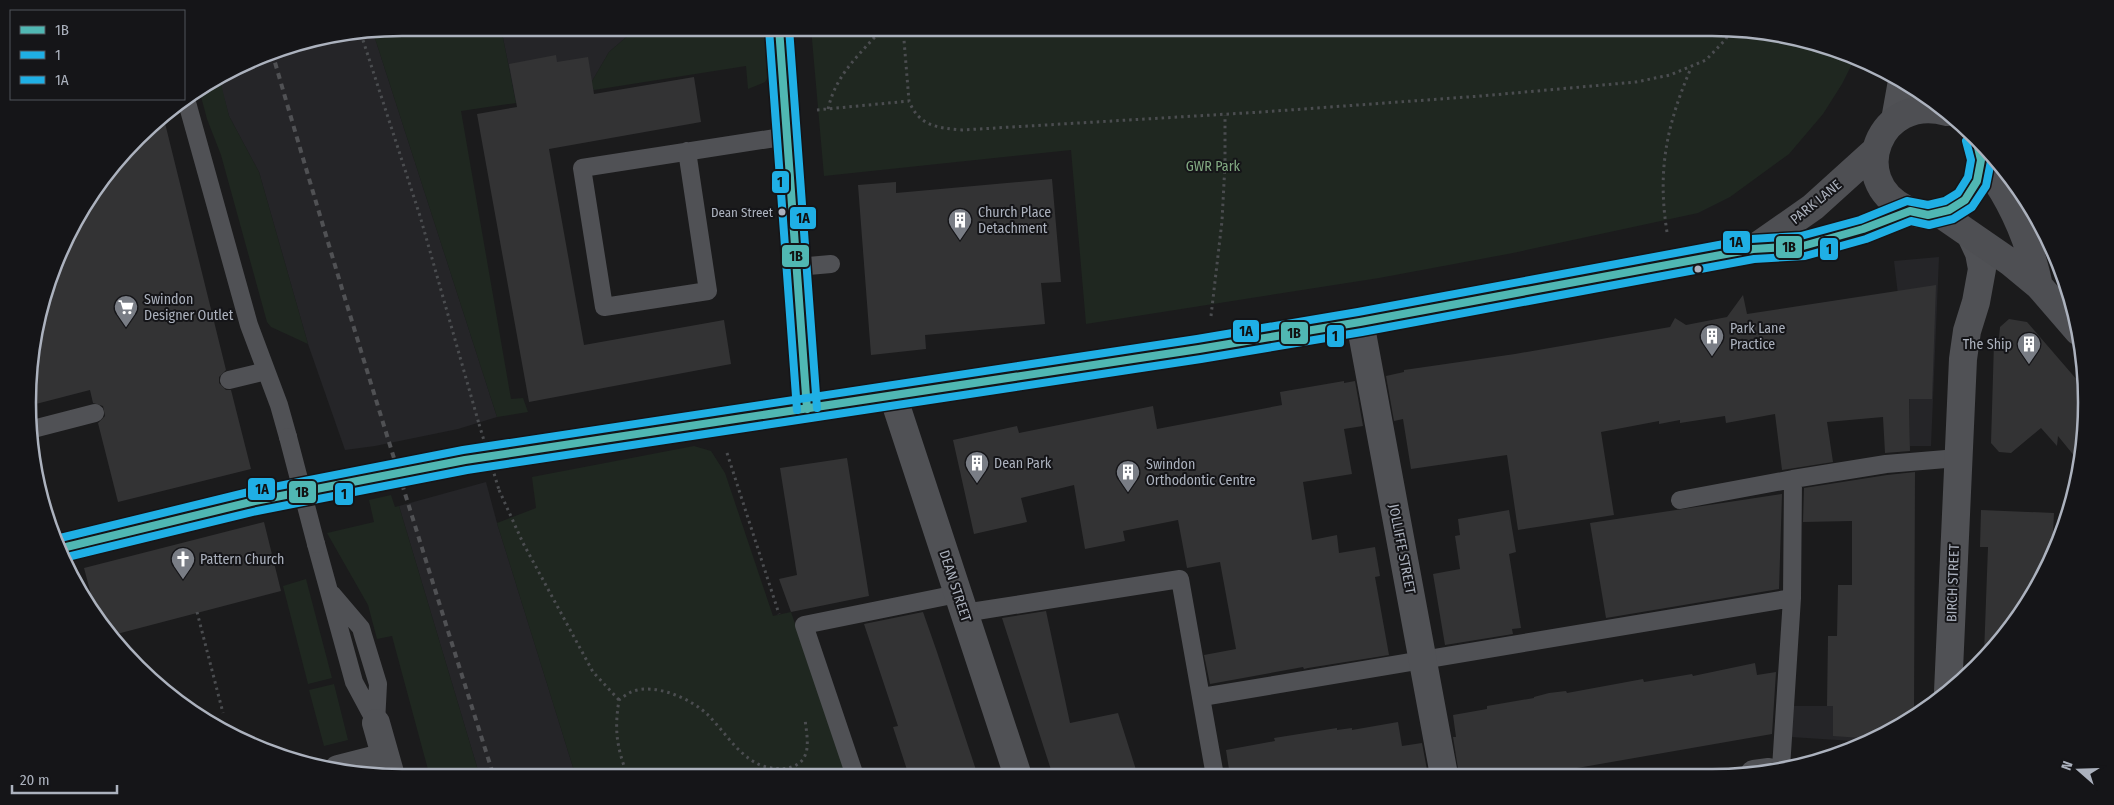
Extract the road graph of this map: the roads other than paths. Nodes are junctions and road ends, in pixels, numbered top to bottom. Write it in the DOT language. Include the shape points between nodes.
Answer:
graph roads {
  1 [pos="780,36"];
  2 [pos="1901,89"];
  3 [pos="188,106"];
  4 [pos="1929,109"];
  5 [pos="1895,120"];
  6 [pos="787,125"];
  7 [pos="1876,150"];
  8 [pos="687,151"];
  9 [pos="1979,153"];
  10 [pos="1984,158"];
  11 [pos="1910,211"];
  12 [pos="2025,213"];
  13 [pos="1939,214"];
  14 [pos="1972,238"];
  15 [pos="1753,249"];
  16 [pos="831,264"];
  17 [pos="797,267"];
  18 [pos="2040,286"];
  19 [pos="2068,319"];
  20 [pos="1360,322"];
  21 [pos="266,371"];
  22 [pos="229,380"];
  23 [pos="893,396"];
  24 [pos="807,409"];
  25 [pos="96,413"];
  26 [pos="37,428"];
  27 [pos="1958,458"];
  28 [pos="1793,479"];
  29 [pos="1680,500"];
  30 [pos="66,547"];
  31 [pos="1792,598"];
  32 [pos="961,604"];
  33 [pos="1423,661"];
  34 [pos="1948,682"];
  35 [pos="1202,697"];
  36 [pos="376,723"];
  37 [pos="1781,762"];
  38 [pos="388,766"];
  39 [pos="369,767"];
  40 [pos="853,769"];
  41 [pos="1016,769"];
  42 [pos="1214,769"];
  43 [pos="1443,769"];
  1 -- 6 [label="street"];
  2 -- 5 [label="street"];
  3 -- 21 [label="lane"];
  4 -- 5 [label="main road, PARK LANE" via="1914,110"];
  5 -- 7 [label="main road, PARK LANE" via="1881,136"];
  6 -- 8 [label="lane"];
  6 -- 17 [label="street"];
  7 -- 11 [label="main road, PARK LANE" via="1876,169 1882,188 1898,205"];
  7 -- 15 [label="main road, PARK LANE" via="1813,206"];
  8 -- 8 [label="lane" via="708,291 604,307 582,168"];
  9 -- 13 [label="main road" via="1978,181 1972,191 1957,206"];
  10 -- 12 [label="main road"];
  11 -- 13 [label="main road, PARK LANE"];
  11 -- 15 [label="main road, PARK LANE" via="1803,246"];
  12 -- 18 [label="main road"];
  13 -- 14 [label="main road"];
  14 -- 18 [label="main road"];
  14 -- 27 [label="street, BIRCH STREET" via="1982,270 1963,358"];
  15 -- 20 [label="main road, PARK LANE"];
  16 -- 17 [label="lane"];
  17 -- 24 [label="street"];
  18 -- 19 [label="main road"];
  20 -- 23 [label="main road, PARK LANE"];
  20 -- 33 [label="street, JOLLIFFE STREET"];
  21 -- 22 [label="lane"];
  21 -- 36 [label="lane, bridge" via="288,437 354,682"];
  23 -- 24 [label="main road, PARK LANE"];
  23 -- 32 [label="street, DEAN STREET"];
  24 -- 30 [label="main road, PARK LANE" via="474,458 220,509"];
  25 -- 26 [label="lane"];
  27 -- 28 [label="lane" via="1886,464"];
  27 -- 34 [label="street, BIRCH STREET"];
  28 -- 29 [label="lane"];
  28 -- 31 [label="lane"];
  31 -- 33 [label="lane"];
  31 -- 37 [label="lane"];
  32 -- 35 [label="lane" via="1180,579"];
  32 -- 40 [label="lane" via="804,625"];
  32 -- 41 [label="street, DEAN STREET"];
  33 -- 35 [label="lane"];
  33 -- 43 [label="street, JOLLIFFE STREET"];
  35 -- 42 [label="lane"];
  36 -- 38 [label="street"];
  38 -- 39 [label="street"];
}
